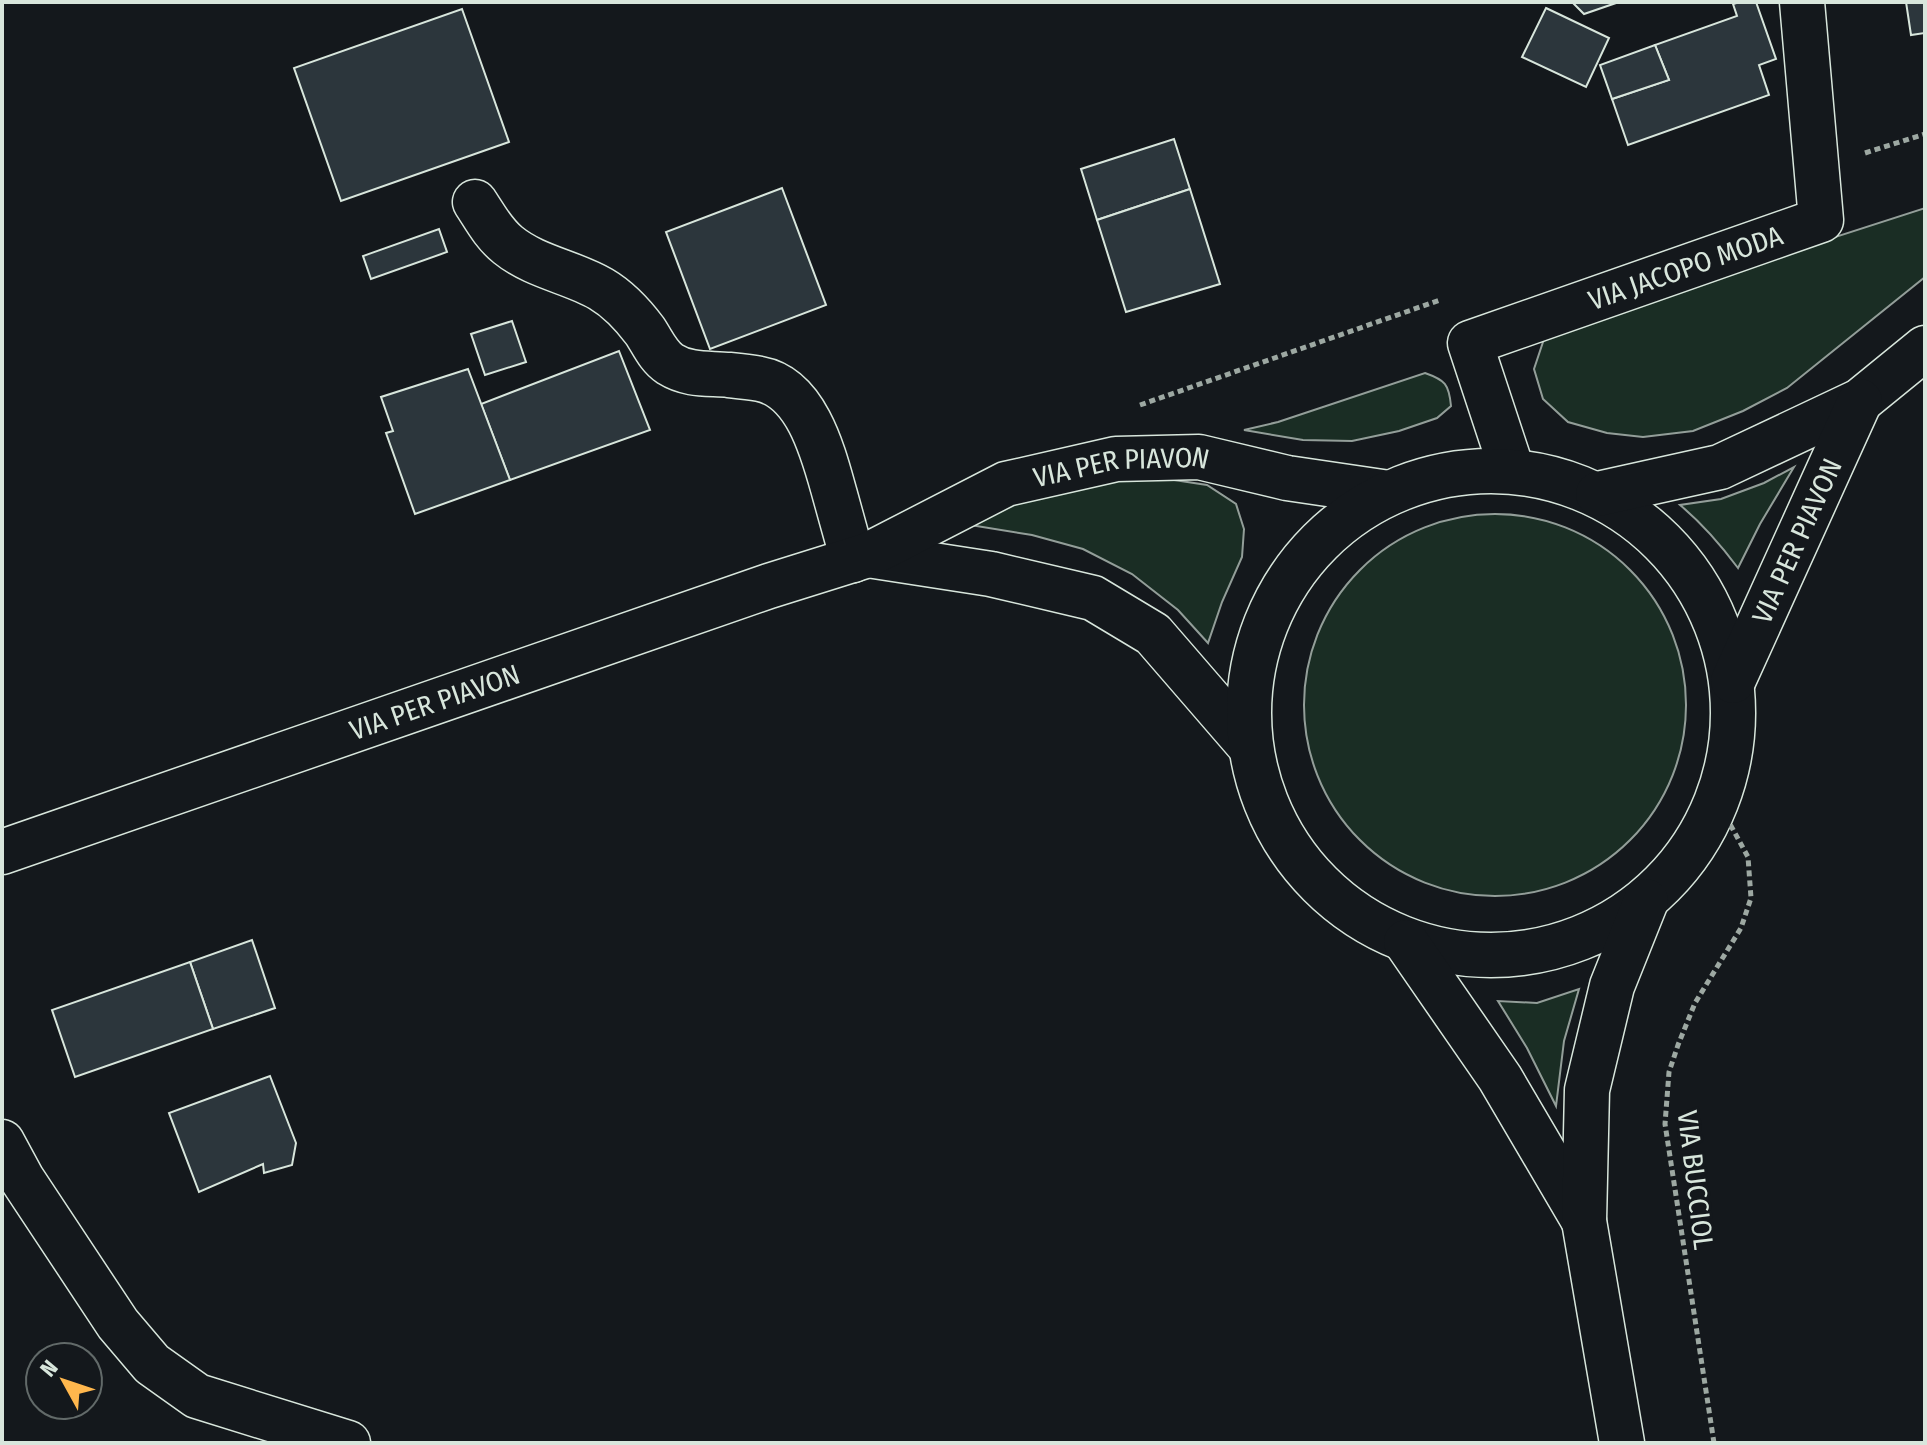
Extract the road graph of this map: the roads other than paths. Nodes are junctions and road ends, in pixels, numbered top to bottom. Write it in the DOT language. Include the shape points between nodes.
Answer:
graph roads {
  1 [pos="1802,2"];
  2 [pos="475,202"];
  3 [pos="1925,348"];
  4 [pos="1860,401"];
  5 [pos="1512,470"];
  6 [pos="1389,493"];
  7 [pos="1598,494"];
  8 [pos="860,558"];
  9 [pos="1733,681"];
  10 [pos="1249,745"];
  11 [pos="2,852"];
  12 [pos="1646,901"];
  13 [pos="1406,942"];
  14 [pos="2,1142"];
  15 [pos="1584,1221"];
  16 [pos="348,1443"];
  17 [pos="1622,1443"];
  1 -- 5 [label="main road, VIA JACOPO MODA" via="1821,220 1470,343"];
  2 -- 8 [label="main road" via="493,230 523,256 617,300 670,364 691,373 764,380 785,391 821,445"];
  3 -- 4 [label="main road, VIA PER PIAVON"];
  4 -- 7 [label="main road, VIA PER PIAVON" via="1720,467"];
  4 -- 9 [label="main road, VIA PER PIAVON"];
  5 -- 6 [label="main road" via="1449,473"];
  5 -- 7 [label="main road" via="1556,478"];
  6 -- 8 [label="main road, VIA PER PIAVON" via="1287,478 1199,457 1116,459 1006,484"];
  6 -- 10 [label="main road" via="1325,536 1278,597 1251,669"];
  7 -- 9 [label="main road" via="1663,540 1709,605"];
  8 -- 10 [label="main road, VIA PER PIAVON" via="991,574 1093,598 1153,634"];
  8 -- 11 [label="main road, VIA PER PIAVON"];
  9 -- 12 [label="main road" via="1733,742 1718,802 1688,856"];
  10 -- 13 [label="main road" via="1267,809 1300,866 1348,911"];
  12 -- 13 [label="main road" via="1573,943 1545,948 1489,957"];
  12 -- 15 [label="main road" via="1612,986 1587,1090"];
  13 -- 15 [label="main road" via="1500,1078"];
  14 -- 16 [label="main road" via="118,1324 152,1364 197,1396"];
  15 -- 17 [label="main road"];
}
